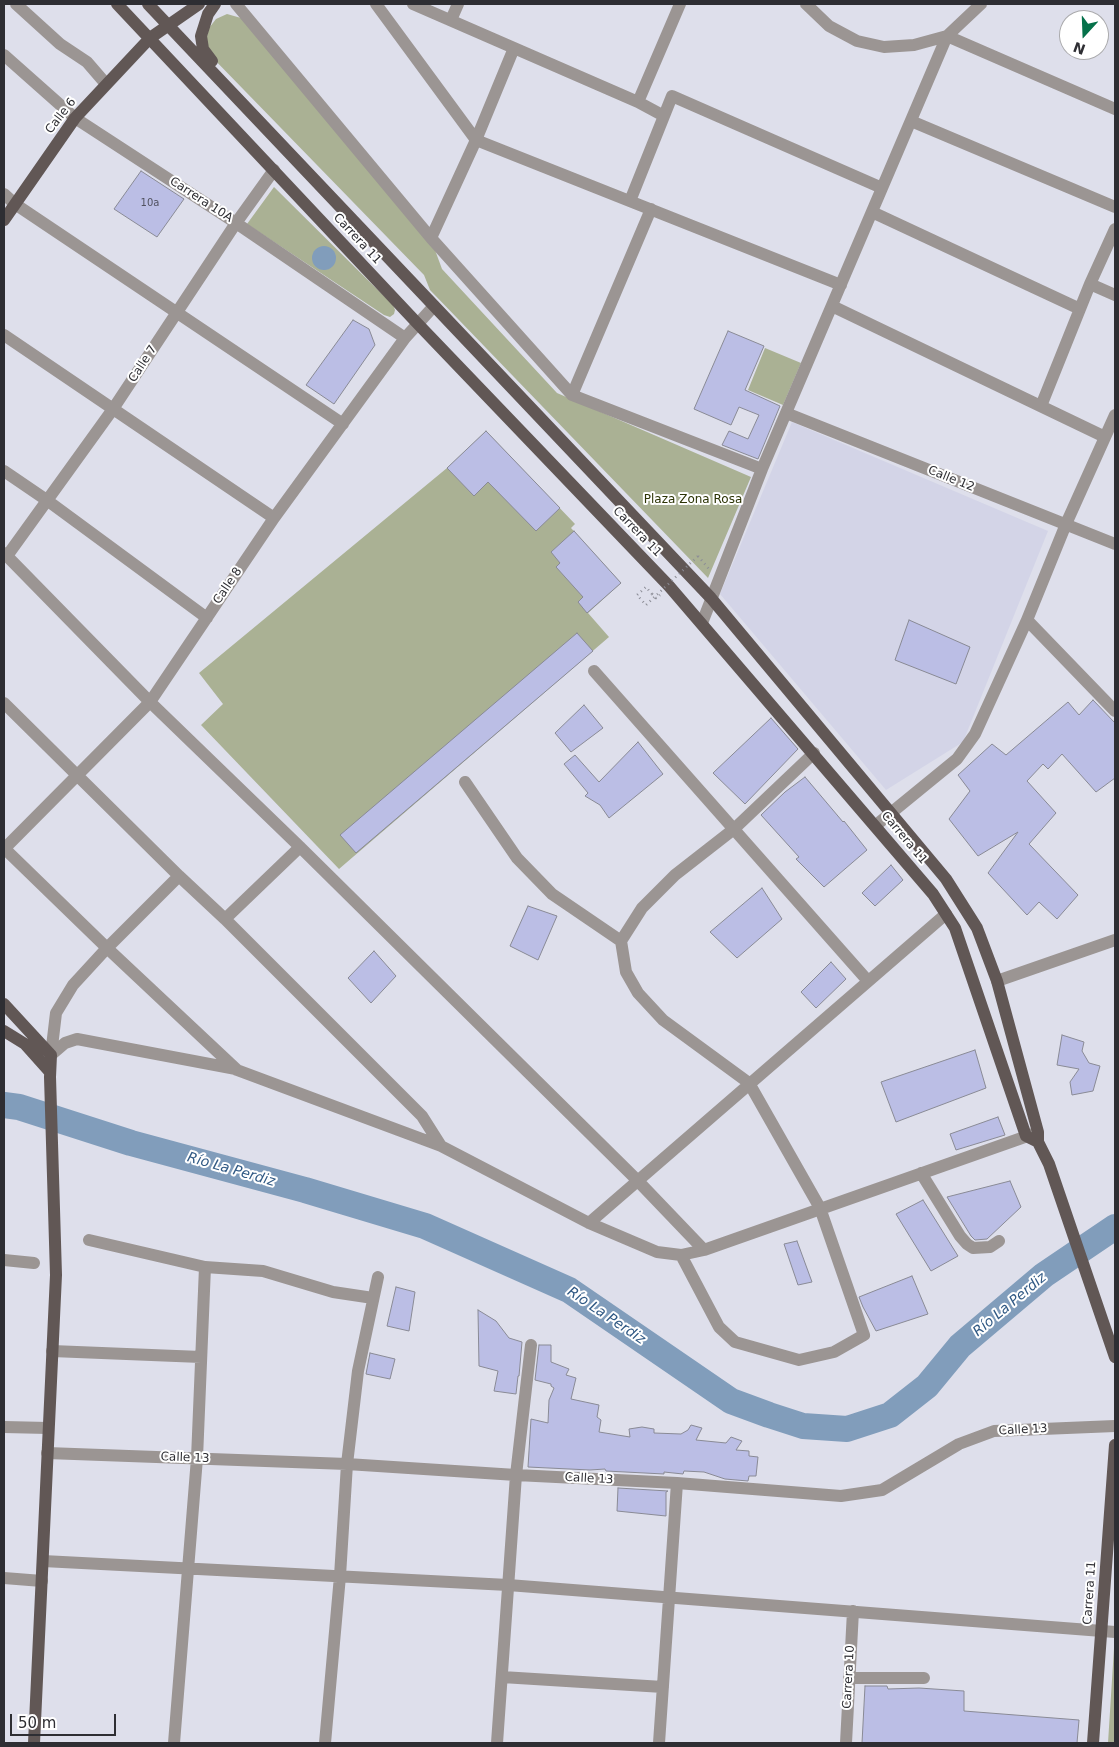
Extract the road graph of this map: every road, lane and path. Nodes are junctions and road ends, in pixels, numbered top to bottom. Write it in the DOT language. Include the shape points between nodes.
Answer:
graph roads {
  1 [pos="16,4"];
  2 [pos="117,4"];
  3 [pos="148,4"];
  4 [pos="199,4"];
  5 [pos="215,4"];
  6 [pos="236,4"];
  7 [pos="376,4"];
  8 [pos="413,4"];
  9 [pos="458,4"];
  10 [pos="806,4"];
  11 [pos="981,4"];
  12 [pos="676,5"];
  13 [pos="451,20"];
  14 [pos="168,25"];
  15 [pos="947,36"];
  16 [pos="150,38"];
  17 [pos="514,48"];
  18 [pos="4,54"];
  19 [pos="210,68"];
  20 [pos="106,84"];
  21 [pos="638,102"];
  22 [pos="1115,109"];
  23 [pos="664,116"];
  24 [pos="74,118"];
  25 [pos="911,121"];
  26 [pos="476,140"];
  27 [pos="274,170"];
  28 [pos="882,188"];
  29 [pos="4,194"];
  30 [pos="630,201"];
  31 [pos="15,204"];
  32 [pos="1115,207"];
  33 [pos="651,209"];
  34 [pos="872,212"];
  35 [pos="4,220"];
  36 [pos="236,223"];
  37 [pos="1115,229"];
  38 [pos="431,238"];
  39 [pos="1090,284"];
  40 [pos="841,285"];
  41 [pos="1115,295"];
  42 [pos="434,306"];
  43 [pos="832,306"];
  44 [pos="1080,309"];
  45 [pos="177,312"];
  46 [pos="417,323"];
  47 [pos="4,335"];
  48 [pos="405,338"];
  49 [pos="572,395"];
  50 [pos="1041,406"];
  51 [pos="113,409"];
  52 [pos="786,413"];
  53 [pos="1115,415"];
  54 [pos="343,424"];
  55 [pos="1105,437"];
  56 [pos="762,469"];
  57 [pos="4,471"];
  58 [pos="48,501"];
  59 [pos="274,518"];
  60 [pos="1066,524"];
  61 [pos="1115,544"];
  62 [pos="5,554"];
  63 [pos="698,556"];
  64 [pos="652,594"];
  65 [pos="711,598"];
  66 [pos="206,618"];
  67 [pos="1027,620"];
  68 [pos="702,624"];
  69 [pos="594,671"];
  70 [pos="150,702"];
  71 [pos="4,703"];
  72 [pos="1115,711"];
  73 [pos="814,753"];
  74 [pos="78,775"];
  75 [pos="465,782"];
  76 [pos="890,813"];
  77 [pos="875,826"];
  78 [pos="734,829"];
  79 [pos="300,846"];
  80 [pos="4,849"];
  81 [pos="179,876"];
  82 [pos="946,914"];
  83 [pos="224,919"];
  84 [pos="1115,940"];
  85 [pos="621,941"];
  86 [pos="107,948"];
  87 [pos="868,981"];
  88 [pos="997,981"];
  89 [pos="4,1004"];
  90 [pos="4,1031"];
  91 [pos="51,1055"];
  92 [pos="237,1070"];
  93 [pos="50,1075"];
  94 [pos="748,1083"];
  95 [pos="1034,1137"];
  96 [pos="441,1146"];
  97 [pos="921,1173"];
  98 [pos="637,1180"];
  99 [pos="820,1208"];
  100 [pos="589,1223"];
  101 [pos="89,1240"];
  102 [pos="999,1241"];
  103 [pos="704,1250"];
  104 [pos="681,1256"];
  105 [pos="4,1260"];
  106 [pos="34,1263"];
  107 [pos="205,1267"];
  108 [pos="378,1277"];
  109 [pos="373,1298"];
  110 [pos="531,1345"];
  111 [pos="52,1351"];
  112 [pos="1114,1352"];
  113 [pos="201,1357"];
  114 [pos="1115,1426"];
  115 [pos="4,1427"];
  116 [pos="48,1428"];
  117 [pos="1115,1445"];
  118 [pos="47,1453"];
  119 [pos="197,1458"];
  120 [pos="348,1464"];
  121 [pos="516,1476"];
  122 [pos="677,1483"];
  123 [pos="43,1561"];
  124 [pos="188,1569"];
  125 [pos="340,1576"];
  126 [pos="4,1578"];
  127 [pos="42,1581"];
  128 [pos="508,1585"];
  129 [pos="670,1596"];
  130 [pos="853,1611"];
  131 [pos="1101,1631"];
  132 [pos="1115,1632"];
  133 [pos="502,1677"];
  134 [pos="849,1678"];
  135 [pos="924,1678"];
  136 [pos="663,1687"];
  137 [pos="34,1743"];
  138 [pos="174,1743"];
  139 [pos="325,1743"];
  140 [pos="497,1743"];
  141 [pos="659,1743"];
  142 [pos="846,1743"];
  143 [pos="1093,1743"];
  1 -- 20 [label="street" via="60,44 87,62"];
  2 -- 16 [label="main road, Carrera 11"];
  3 -- 14 [label="main road, Carrera 11"];
  4 -- 14 [label="main road, Calle 6"];
  5 -- 19 [label="main road" via="201,36 203,48 212,60"];
  6 -- 38 [label="street"];
  7 -- 26 [label="street"];
  8 -- 13 [label="street"];
  9 -- 13 [label="street"];
  10 -- 15 [label="street" via="829,26 858,41 884,47 914,45"];
  11 -- 15 [label="street"];
  12 -- 21 [label="street"];
  13 -- 17 [label="street"];
  14 -- 16 [label="main road, Calle 6"];
  14 -- 19 [label="main road, Carrera 11"];
  15 -- 22 [label="street"];
  15 -- 25 [label="street"];
  16 -- 20 [label="main road, Calle 6"];
  16 -- 27 [label="main road, Carrera 11"];
  17 -- 21 [label="street"];
  17 -- 26 [label="street"];
  18 -- 24 [label="street, Carrera 10A"];
  19 -- 42 [label="main road, Carrera 11"];
  20 -- 24 [label="main road, Calle 6"];
  21 -- 23 [label="street"];
  23 -- 28 [label="street" via="672,96"];
  23 -- 30 [label="street"];
  24 -- 31 [label="main road, Calle 6"];
  24 -- 36 [label="street, Carrera 10A"];
  25 -- 28 [label="street"];
  25 -- 32 [label="street"];
  26 -- 30 [label="street"];
  26 -- 38 [label="street"];
  27 -- 36 [label="street, Calle 7"];
  27 -- 46 [label="main road, Carrera 11"];
  28 -- 34 [label="street"];
  29 -- 31 [label="street"];
  30 -- 33 [label="street"];
  31 -- 35 [label="main road, Calle 6"];
  31 -- 45 [label="street"];
  33 -- 40 [label="street"];
  33 -- 49 [label="street"];
  34 -- 40 [label="street"];
  34 -- 44 [label="street"];
  36 -- 45 [label="street, Calle 7"];
  36 -- 48 [label="street, Carrera 10A"];
  37 -- 39 [label="street"];
  38 -- 49 [label="street"];
  39 -- 41 [label="street"];
  39 -- 44 [label="street"];
  40 -- 43 [label="street"];
  42 -- 46 [label="street, Calle 8"];
  42 -- 65 [label="main road, Carrera 11"];
  43 -- 50 [label="street"];
  43 -- 52 [label="street"];
  44 -- 50 [label="street"];
  45 -- 51 [label="street, Calle 7"];
  45 -- 54 [label="street"];
  46 -- 48 [label="street, Calle 8"];
  46 -- 68 [label="main road, Carrera 11"];
  47 -- 51 [label="street"];
  48 -- 54 [label="street, Calle 8"];
  49 -- 56 [label="street"];
  50 -- 55 [label="street"];
  51 -- 58 [label="street, Calle 7"];
  51 -- 59 [label="street"];
  52 -- 56 [label="street"];
  52 -- 60 [label="street, Calle 12"];
  53 -- 55 [label="street"];
  54 -- 59 [label="street, Calle 8"];
  55 -- 60 [label="street"];
  56 -- 65 [label="street"];
  57 -- 58 [label="street"];
  58 -- 62 [label="street, Calle 7"];
  58 -- 66 [label="street"];
  59 -- 66 [label="street, Calle 8"];
  60 -- 61 [label="street, Calle 12"];
  60 -- 67 [label="street"];
  62 -- 70 [label="street"];
  63 -- 64 [label="path, bridge" via="646,605 636,595 646,587"];
  65 -- 68 [label="street"];
  65 -- 76 [label="main road, Carrera 11"];
  66 -- 70 [label="street, Calle 8"];
  67 -- 72 [label="street"];
  67 -- 76 [label="street" via="975,734 957,759"];
  68 -- 73 [label="main road, Carrera 11"];
  69 -- 78 [label="street"];
  70 -- 74 [label="street, Calle 8"];
  70 -- 79 [label="street"];
  71 -- 74 [label="street"];
  73 -- 77 [label="main road, Carrera 11"];
  73 -- 78 [label="street"];
  74 -- 80 [label="street, Calle 8"];
  74 -- 81 [label="street"];
  75 -- 85 [label="street" via="517,858 552,894"];
  76 -- 77 [label="street"];
  76 -- 88 [label="main road, Carrera 11" via="946,879 977,928"];
  77 -- 82 [label="main road, Carrera 11"];
  78 -- 85 [label="street" via="675,875 642,908"];
  78 -- 87 [label="street"];
  79 -- 83 [label="street"];
  79 -- 98 [label="street"];
  80 -- 86 [label="street"];
  81 -- 83 [label="street"];
  81 -- 86 [label="street"];
  82 -- 87 [label="street"];
  82 -- 95 [label="main road, Carrera 11" via="955,928"];
  83 -- 96 [label="street" via="422,1116"];
  84 -- 88 [label="street"];
  85 -- 94 [label="street" via="626,972 638,993 663,1020"];
  86 -- 91 [label="street" via="73,985 56,1013"];
  86 -- 92 [label="street"];
  87 -- 94 [label="street"];
  88 -- 95 [label="main road, Carrera 11"];
  89 -- 91 [label="main road"];
  90 -- 93 [label="main road" via="25,1044"];
  91 -- 92 [label="street" via="65,1043 77,1039"];
  91 -- 93 [label="main road"];
  92 -- 96 [label="street"];
  93 -- 111 [label="main road" via="56,1275"];
  94 -- 98 [label="street"];
  94 -- 99 [label="street"];
  95 -- 97 [label="street"];
  95 -- 112 [label="main road, Carrera 11" via="1048,1164"];
  96 -- 100 [label="street"];
  97 -- 99 [label="street"];
  97 -- 102 [label="street" via="967,1244 973,1248 990,1247"];
  98 -- 100 [label="street"];
  98 -- 103 [label="street"];
  99 -- 103 [label="street"];
  99 -- 104 [label="street" via="864,1335 834,1352 799,1360 735,1342 719,1328"];
  100 -- 104 [label="street" via="657,1252"];
  101 -- 107 [label="street"];
  103 -- 104 [label="street"];
  105 -- 106 [label="street"];
  107 -- 109 [label="street" via="263,1271 333,1292"];
  107 -- 113 [label="street"];
  108 -- 109 [label="street"];
  109 -- 120 [label="street" via="358,1372"];
  110 -- 121 [label="street"];
  111 -- 113 [label="street"];
  111 -- 116 [label="main road"];
  113 -- 119 [label="street"];
  114 -- 122 [label="street, Calle 13" via="994,1431 959,1444 882,1490 841,1496"];
  115 -- 116 [label="street"];
  116 -- 118 [label="main road"];
  117 -- 131 [label="main road, Carrera 11"];
  118 -- 119 [label="street, Calle 13"];
  118 -- 123 [label="main road"];
  119 -- 120 [label="street, Calle 13"];
  119 -- 124 [label="street"];
  120 -- 121 [label="street, Calle 13"];
  120 -- 125 [label="street"];
  121 -- 122 [label="street, Calle 13"];
  121 -- 128 [label="street"];
  122 -- 129 [label="street"];
  123 -- 124 [label="street"];
  123 -- 127 [label="main road"];
  124 -- 125 [label="street"];
  124 -- 138 [label="street"];
  125 -- 128 [label="street"];
  125 -- 139 [label="street"];
  126 -- 127 [label="street"];
  127 -- 137 [label="main road"];
  128 -- 129 [label="street"];
  128 -- 133 [label="street"];
  129 -- 130 [label="street"];
  129 -- 136 [label="street"];
  130 -- 131 [label="street"];
  130 -- 134 [label="street, Carrera 10"];
  131 -- 132 [label="street"];
  131 -- 143 [label="main road, Carrera 11"];
  133 -- 136 [label="street"];
  133 -- 140 [label="street"];
  134 -- 135 [label="street"];
  134 -- 142 [label="street, Carrera 10"];
  136 -- 141 [label="street"];
}
